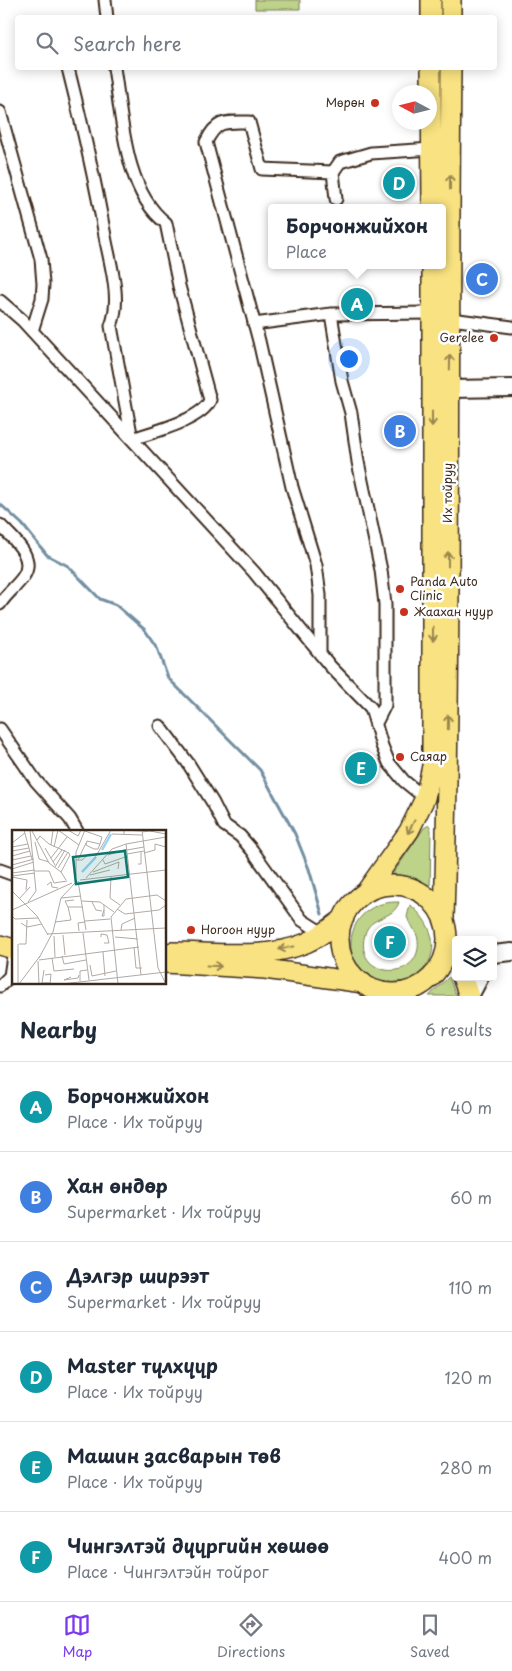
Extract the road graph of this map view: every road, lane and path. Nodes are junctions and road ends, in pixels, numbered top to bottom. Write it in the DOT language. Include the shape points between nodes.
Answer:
graph roads {
  1 [pos="106,0"];
  2 [pos="431,0"];
  3 [pos="451,0"];
  4 [pos="107,15"];
  5 [pos="431,15"];
  6 [pos="451,15"];
  7 [pos="68,70"];
  8 [pos="114,70"];
  9 [pos="431,70"];
  10 [pos="450,70"];
  11 [pos="0,112"];
  12 [pos="432,149"];
  13 [pos="333,172"];
  14 [pos="336,198"];
  15 [pos="432,204"];
  16 [pos="432,269"];
  17 [pos="0,301"];
  18 [pos="432,313"];
  19 [pos="331,314"];
  20 [pos="451,319"];
  21 [pos="254,324"];
  22 [pos="512,327"];
  23 [pos="32,332"];
  24 [pos="512,388"];
  25 [pos="450,389"];
  26 [pos="132,439"];
  27 [pos="0,524"];
  28 [pos="0,604"];
  29 [pos="320,654"];
  30 [pos="376,721"];
  31 [pos="160,726"];
  32 [pos="0,729"];
  33 [pos="425,798"];
  34 [pos="76,830"];
  35 [pos="0,870"];
  36 [pos="12,874"];
  37 [pos="365,893"];
  38 [pos="344,918"];
  39 [pos="444,919"];
  40 [pos="324,934"];
  41 [pos="0,945"];
  42 [pos="452,950"];
  43 [pos="166,952"];
  44 [pos="452,954"];
  45 [pos="12,960"];
  46 [pos="166,963"];
  47 [pos="464,981"];
  48 [pos="478,981"];
  49 [pos="363,983"];
  50 [pos="0,986"];
  51 [pos="389,994"];
  52 [pos="470,996"];
  1 -- 4 [label="street"];
  2 -- 5 [label="main road"];
  3 -- 6 [label="main road"];
  7 -- 26 [label="street" via="94,176 114,285 115,316 111,326"];
  8 -- 26 [label="street" via="130,164 152,213 166,223 179,286 210,400 207,408 196,415"];
  9 -- 12 [label="main road"];
  20 -- 10 [label="main road, Их тойруу, one-way"];
  11 -- 23 [label="street" via="40,258 42,299"];
  12 -- 13 [label="street" via="371,153 340,162"];
  12 -- 15 [label="main road"];
  13 -- 14 [label="street"];
  13 -- 21 [label="street" via="262,169 249,122 222,122 212,129 206,142"];
  16 -- 18 [label="main road, Их тойруу"];
  17 -- 23 [label="street"];
  18 -- 19 [label="street"];
  18 -- 33 [label="main road, Их тойруу, one-way" via="432,766"];
  19 -- 21 [label="street"];
  19 -- 30 [label="street" via="386,604 385,705"];
  20 -- 22 [label="street"];
  25 -- 20 [label="main road, Их тойруу, one-way"];
  21 -- 29 [label="street" via="292,486 316,565 320,595"];
  23 -- 26 [label="street"];
  24 -- 25 [label="street"];
  39 -- 25 [label="main road, Их тойруу, one-way"];
  26 -- 29 [label="street" via="254,572"];
  27 -- 28 [label="street" via="26,552 27,568"];
  29 -- 30 [label="street" via="371,708"];
  30 -- 33 [label="street" via="389,763"];
  31 -- 40 [label="street" via="188,763 224,824 252,850 302,920"];
  32 -- 34 [label="street"];
  33 -- 37 [label="main road, Их тойруу, one-way" via="409,831"];
  35 -- 36 [label="street"];
  37 -- 38 [label="main road"];
  37 -- 39 [label="main road" via="380,886 411,888 436,905"];
  38 -- 40 [label="main road"];
  38 -- 49 [label="main road" via="340,929 342,954 354,975"];
  39 -- 42 [label="main road"];
  40 -- 43 [label="main road, one-way" via="305,944 262,952"];
  41 -- 45 [label="main road"];
  44 -- 51 [label="main road" via="443,959 434,974 420,985"];
  45 -- 50 [label="street"];
  46 -- 49 [label="main road, one-way" via="265,969"];
  47 -- 52 [label="main road"];
  48 -- 52 [label="street"];
  49 -- 51 [label="main road"];
}
